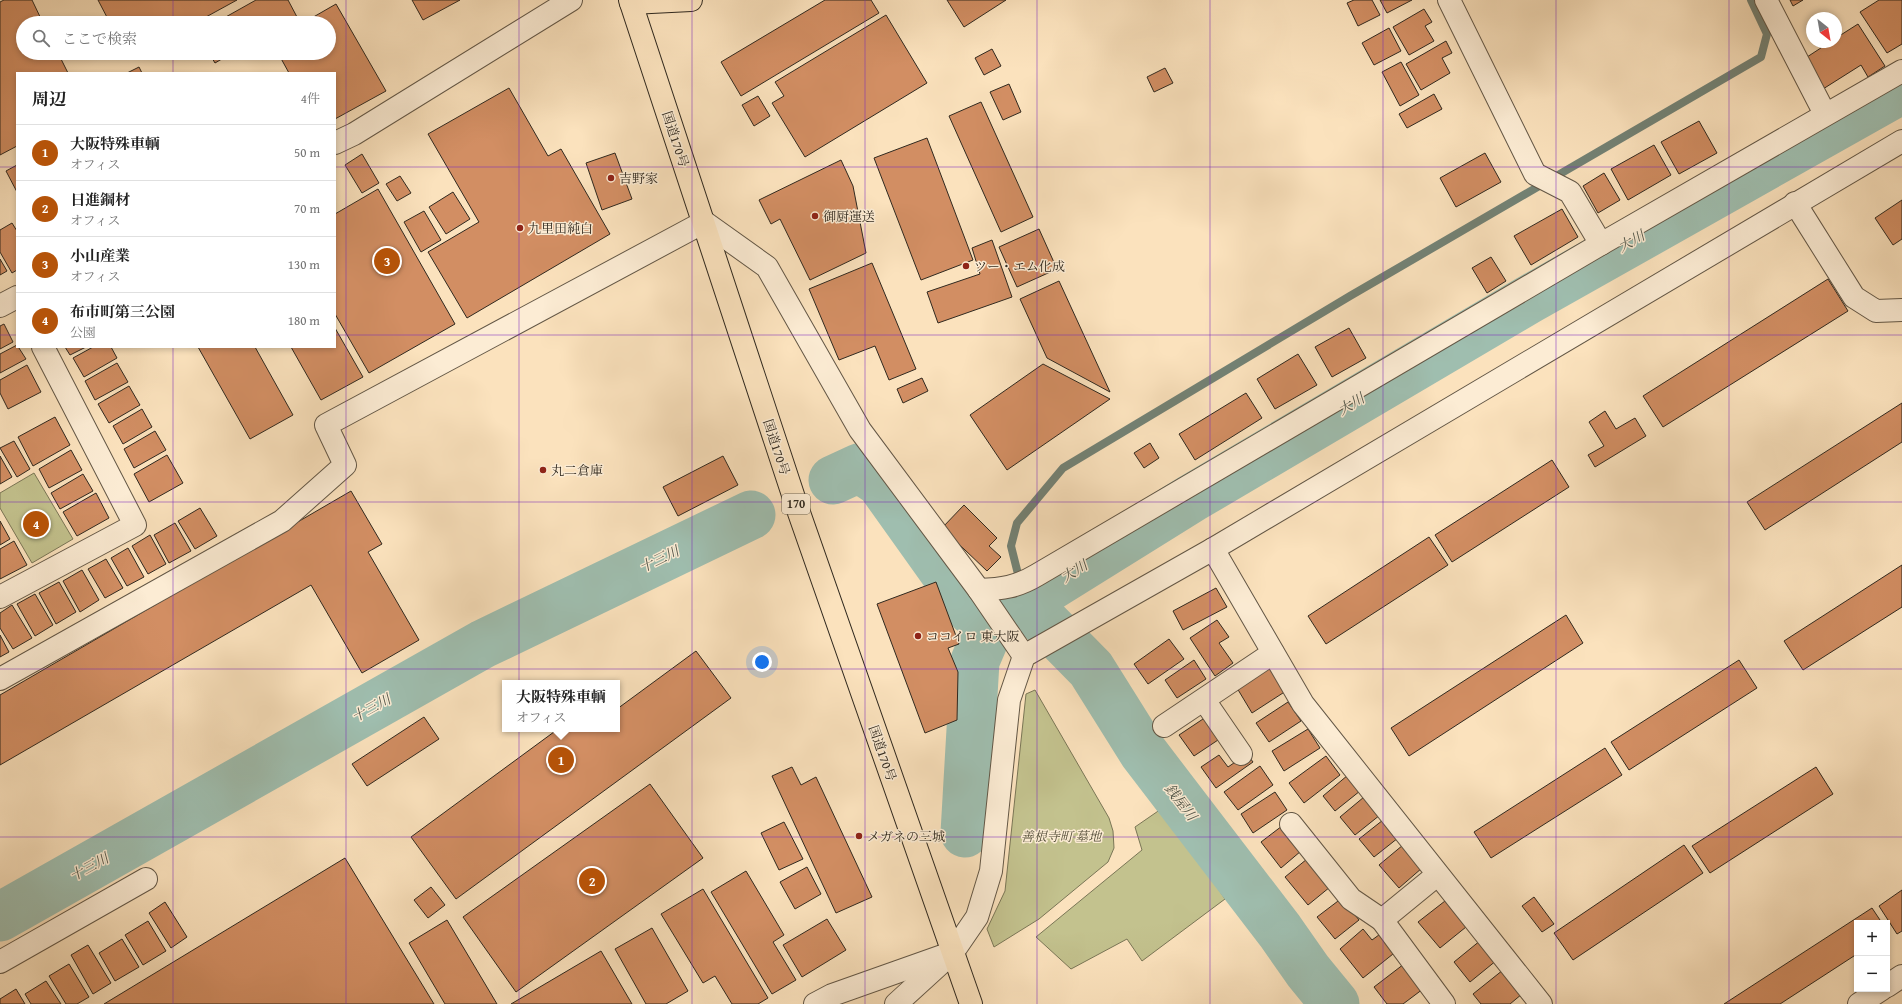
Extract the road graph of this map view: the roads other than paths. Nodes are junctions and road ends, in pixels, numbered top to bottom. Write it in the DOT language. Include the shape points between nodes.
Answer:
graph roads {
  1 [pos="571,0"];
  2 [pos="691,0"];
  3 [pos="1449,0"];
  4 [pos="1766,0"];
  5 [pos="629,1"];
  6 [pos="1902,71"];
  7 [pos="1825,114"];
  8 [pos="1902,141"];
  9 [pos="336,143"];
  10 [pos="1795,203"];
  11 [pos="704,222"];
  12 [pos="1601,244"];
  13 [pos="16,298"];
  14 [pos="0,306"];
  15 [pos="1902,310"];
  16 [pos="44,348"];
  17 [pos="1213,549"];
  18 [pos="983,596"];
  19 [pos="0,597"];
  20 [pos="1025,651"];
  21 [pos="1273,653"];
  22 [pos="0,679"];
  23 [pos="1204,700"];
  24 [pos="1164,726"];
  25 [pos="1241,754"];
  26 [pos="1291,824"];
  27 [pos="1437,875"];
  28 [pos="146,879"];
  29 [pos="1382,920"];
  30 [pos="954,952"];
  31 [pos="0,962"];
  32 [pos="1902,976"];
  33 [pos="1890,984"];
  34 [pos="1877,992"];
  35 [pos="816,1004"];
  36 [pos="896,1004"];
  37 [pos="971,1004"];
  38 [pos="1444,1004"];
  39 [pos="1541,1004"];
  40 [pos="1859,1004"];
  1 -- 9 [label="street" via="354,134"];
  2 -- 5 [label="main road"];
  3 -- 12 [label="street" via="1535,174 1570,192"];
  4 -- 7 [label="street"];
  5 -- 11 [label="main road, 国道170号 / 170"];
  6 -- 7 [label="street"];
  7 -- 12 [label="street"];
  8 -- 10 [label="street"];
  10 -- 15 [label="street" via="1854,297 1876,311"];
  10 -- 17 [label="street"];
  11 -- 18 [label="street" via="767,267 860,430"];
  11 -- 22 [label="street" via="326,425 346,465 282,521"];
  11 -- 30 [label="main road, 国道170号 / 170" via="797,507"];
  12 -- 18 [label="street" via="1024,583"];
  13 -- 14 [label="street"];
  16 -- 19 [label="street" via="135,525"];
  17 -- 20 [label="street" via="1069,631"];
  17 -- 21 [label="street"];
  18 -- 20 [label="street"];
  20 -- 30 [label="street" via="1009,700 991,871 977,917"];
  21 -- 23 [label="street"];
  21 -- 27 [label="street" via="1303,704"];
  23 -- 24 [label="street"];
  23 -- 25 [label="street"];
  26 -- 29 [label="street" via="1351,899"];
  27 -- 29 [label="street"];
  27 -- 39 [label="street"];
  28 -- 31 [label="street"];
  29 -- 38 [label="street"];
  30 -- 35 [label="street" via="832,995"];
  30 -- 36 [label="street"];
  30 -- 37 [label="main road, 国道170号 / 170"];
  32 -- 33 [label="street"];
  34 -- 40 [label="street"];
}
